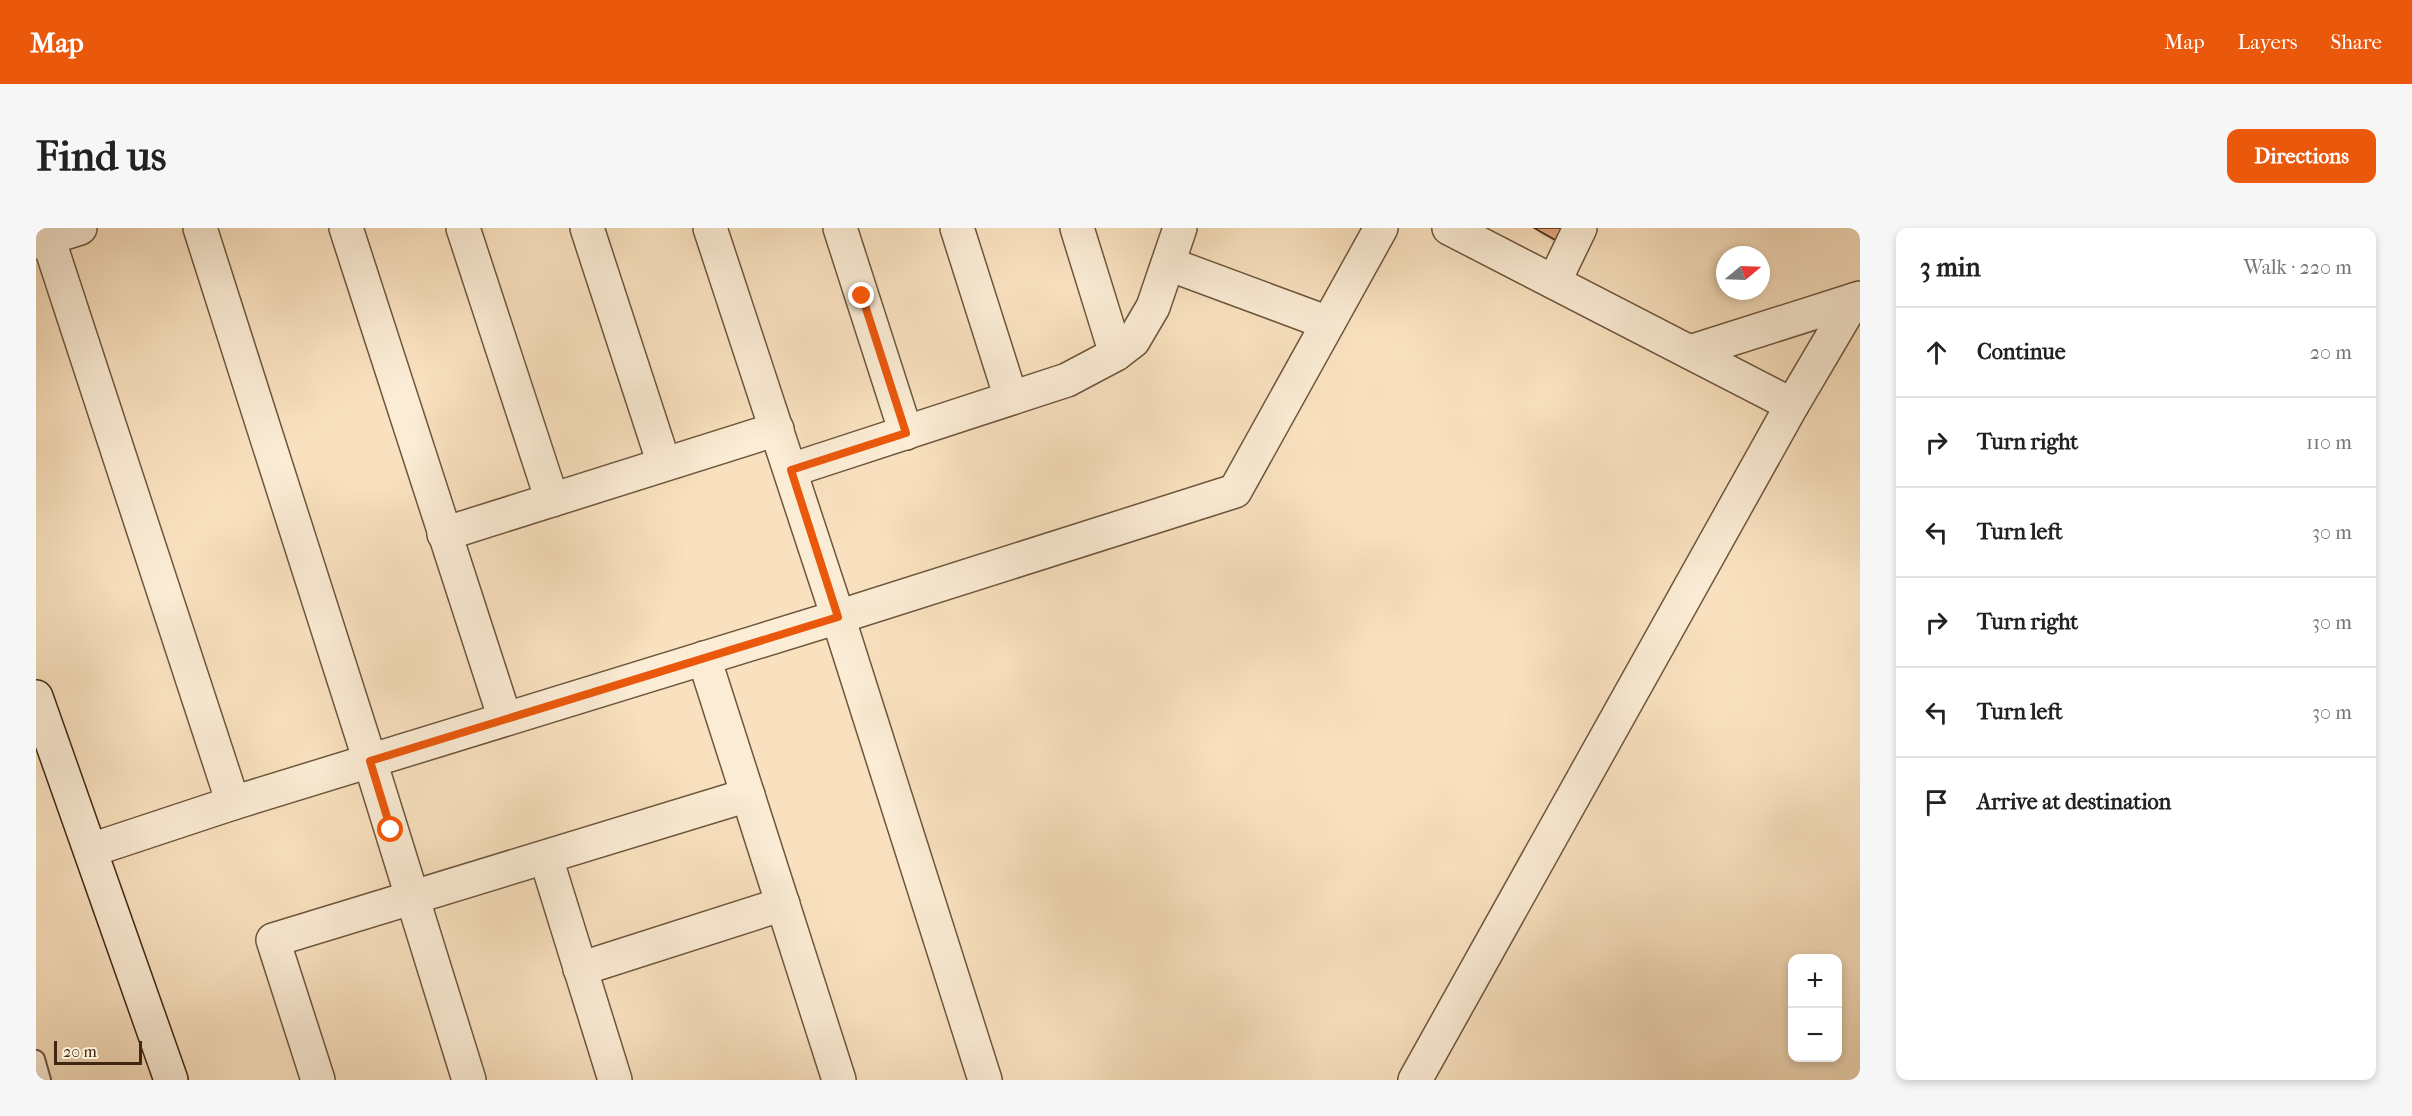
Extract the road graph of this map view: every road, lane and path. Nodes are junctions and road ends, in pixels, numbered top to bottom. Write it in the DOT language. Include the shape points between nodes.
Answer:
graph roads {
  1 [pos="80,228"];
  2 [pos="200,228"];
  3 [pos="346,228"];
  4 [pos="463,228"];
  5 [pos="587,228"];
  6 [pos="710,228"];
  7 [pos="840,228"];
  8 [pos="957,228"];
  9 [pos="1077,228"];
  10 [pos="1180,228"];
  11 [pos="1381,228"];
  12 [pos="1449,228"];
  13 [pos="1580,228"];
  14 [pos="42,240"];
  15 [pos="1169,264"];
  16 [pos="1554,282"];
  17 [pos="1857,299"];
  18 [pos="1328,323"];
  19 [pos="1690,352"];
  20 [pos="1116,354"];
  21 [pos="1011,398"];
  22 [pos="1792,405"];
  23 [pos="777,429"];
  24 [pos="906,433"];
  25 [pos="664,465"];
  26 [pos="791,470"];
  27 [pos="552,500"];
  28 [pos="444,534"];
  29 [pos="838,617"];
  30 [pos="704,658"];
  31 [pos="36,697"];
  32 [pos="505,719"];
  33 [pos="370,761"];
  34 [pos="748,795"];
  35 [pos="233,803"];
  36 [pos="91,850"];
  37 [pos="546,858"];
  38 [pos="412,898"];
  39 [pos="783,904"];
  40 [pos="580,969"];
  41 [pos="36,1059"];
  42 [pos="42,1080"];
  43 [pos="171,1080"];
  44 [pos="318,1080"];
  45 [pos="469,1080"];
  46 [pos="615,1080"];
  47 [pos="839,1080"];
  48 [pos="985,1080"];
  49 [pos="1415,1080"];
  1 -- 14 [label="street"];
  2 -- 33 [label="street"];
  3 -- 28 [label="street"];
  4 -- 27 [label="street"];
  5 -- 25 [label="street"];
  6 -- 23 [label="street"];
  7 -- 24 [label="street"];
  8 -- 21 [label="street"];
  9 -- 20 [label="street"];
  10 -- 15 [label="street"];
  11 -- 18 [label="street"];
  12 -- 16 [label="street"];
  13 -- 16 [label="street"];
  14 -- 35 [label="street"];
  15 -- 18 [label="street"];
  15 -- 20 [label="street" via="1153,307 1138,333"];
  16 -- 19 [label="street"];
  17 -- 19 [label="street"];
  17 -- 22 [label="street"];
  18 -- 29 [label="street" via="1235,491"];
  19 -- 22 [label="street"];
  20 -- 21 [label="street" via="1067,380"];
  21 -- 24 [label="street"];
  22 -- 49 [label="street"];
  23 -- 25 [label="street"];
  23 -- 26 [label="street"];
  24 -- 26 [label="street"];
  25 -- 27 [label="street"];
  26 -- 29 [label="street"];
  27 -- 28 [label="street"];
  28 -- 32 [label="street"];
  29 -- 30 [label="street"];
  29 -- 48 [label="street"];
  30 -- 32 [label="street"];
  30 -- 34 [label="street"];
  31 -- 36 [label="street"];
  32 -- 33 [label="street"];
  33 -- 35 [label="street"];
  33 -- 38 [label="street"];
  34 -- 37 [label="street"];
  34 -- 39 [label="street"];
  35 -- 36 [label="street"];
  36 -- 43 [label="street"];
  37 -- 38 [label="street"];
  37 -- 40 [label="street"];
  38 -- 44 [label="street" via="273,940"];
  38 -- 45 [label="street"];
  39 -- 40 [label="street"];
  39 -- 47 [label="street"];
  40 -- 46 [label="street"];
  41 -- 42 [label="lane"];
}
